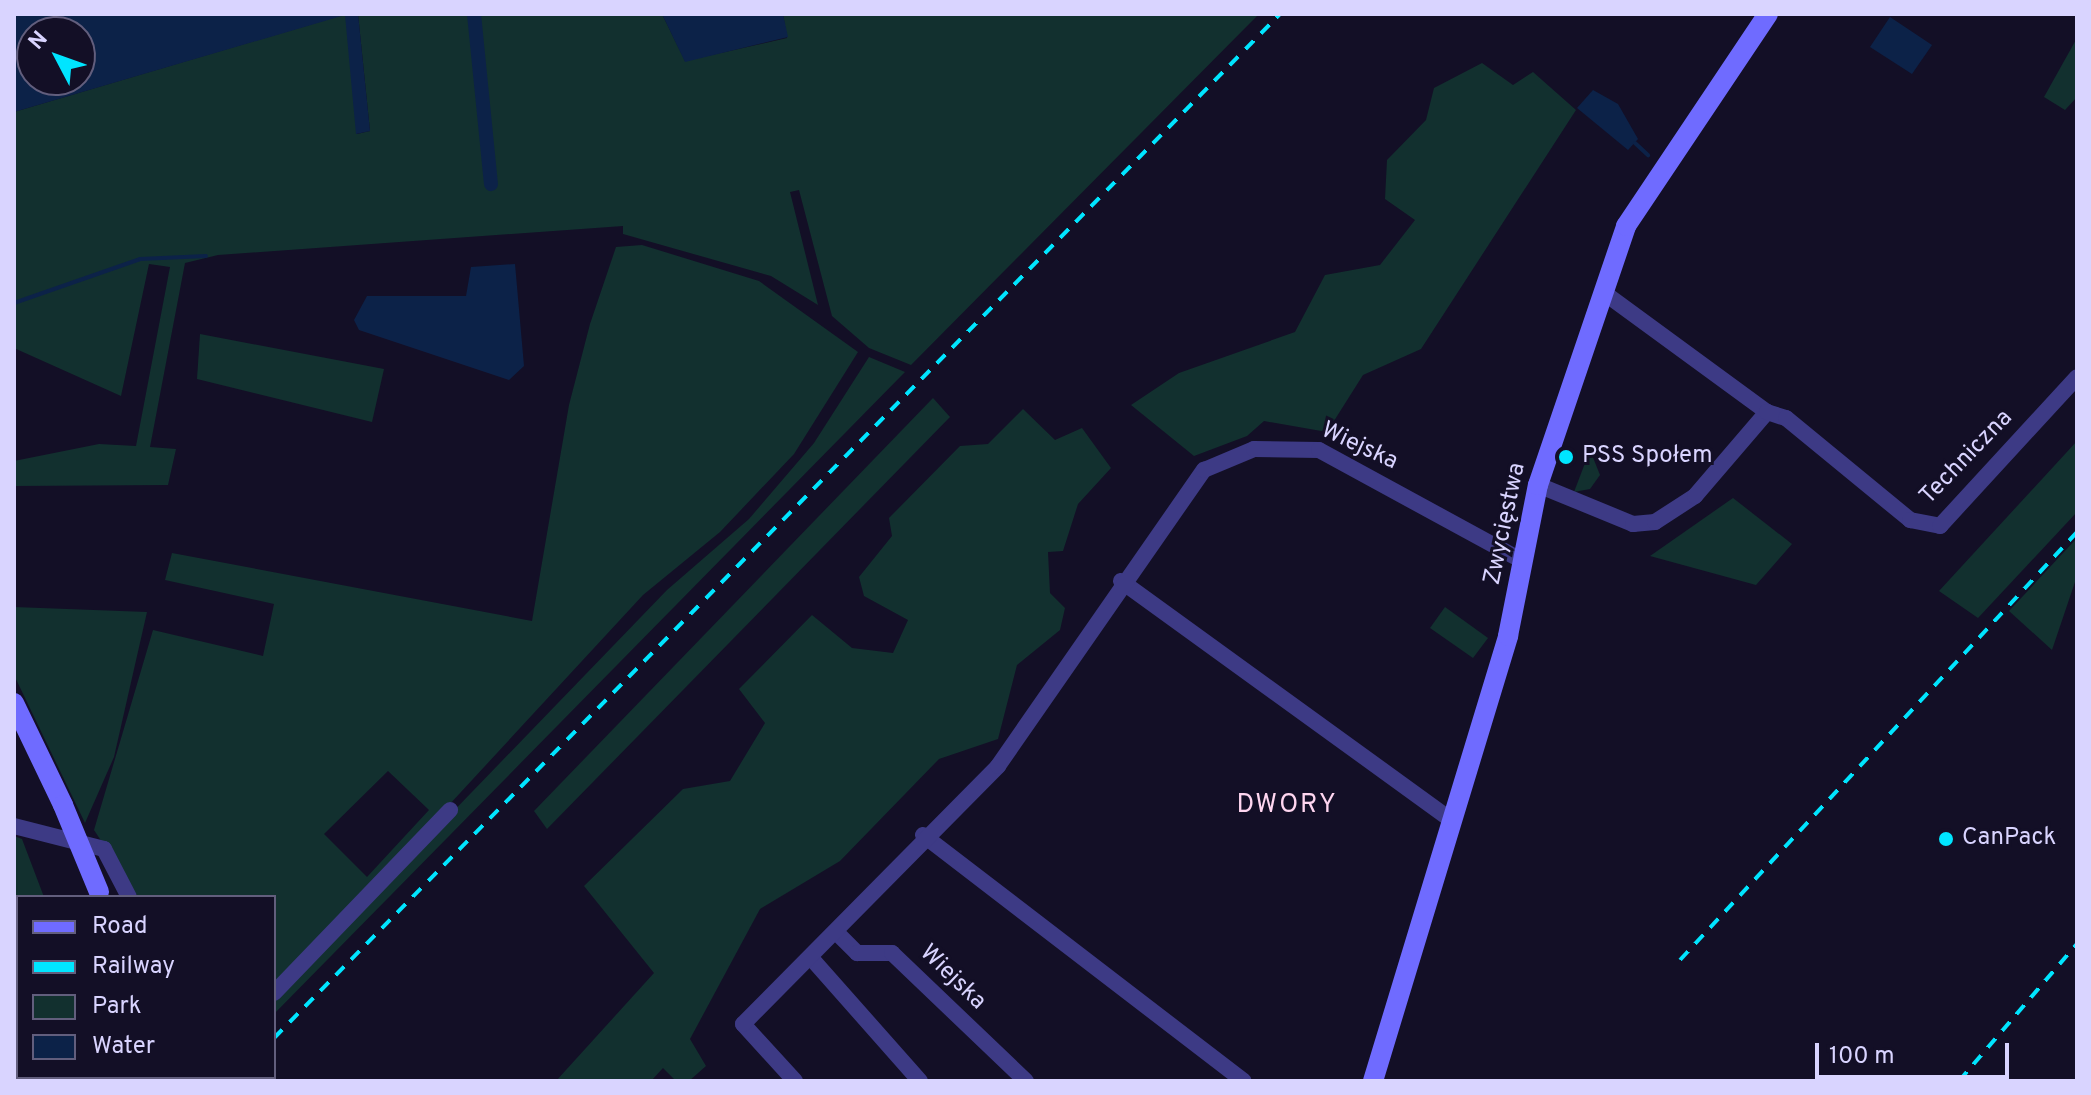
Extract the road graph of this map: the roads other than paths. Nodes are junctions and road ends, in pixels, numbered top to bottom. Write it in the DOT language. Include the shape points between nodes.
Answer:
graph roads {
  1 [pos="1768,14"];
  2 [pos="1603,292"];
  3 [pos="2077,377"];
  4 [pos="1767,412"];
  5 [pos="1538,485"];
  6 [pos="1523,561"];
  7 [pos="1121,581"];
  8 [pos="14,703"];
  9 [pos="450,810"];
  10 [pos="1453,821"];
  11 [pos="14,826"];
  12 [pos="923,835"];
  13 [pos="100,895"];
  14 [pos="128,895"];
  15 [pos="836,932"];
  16 [pos="812,959"];
  17 [pos="276,991"];
  18 [pos="795,1081"];
  19 [pos="920,1081"];
  20 [pos="1026,1081"];
  21 [pos="1244,1081"];
  22 [pos="1373,1081"];
  1 -- 2 [label="street, Zwycięstwa" via="1655,173"];
  2 -- 4 [label="street, Techniczna"];
  2 -- 5 [label="street, Zwycięstwa"];
  3 -- 4 [label="street, Techniczna" via="1940,526 1925,528 1786,418"];
  4 -- 5 [label="street" via="1695,496 1655,522 1633,524"];
  5 -- 6 [label="street, Zwycięstwa"];
  6 -- 7 [label="street, Wiejska" via="1319,450 1292,445 1254,449 1204,470"];
  6 -- 10 [label="street, Zwycięstwa"];
  7 -- 10 [label="street"];
  7 -- 12 [label="street, Wiejska" via="1096,633 998,766"];
  8 -- 13 [label="street, bridge"];
  9 -- 17 [label="street"];
  10 -- 22 [label="street, Zwycięstwa"];
  11 -- 14 [label="street" via="104,849"];
  12 -- 15 [label="street, Wiejska"];
  12 -- 21 [label="street"];
  15 -- 16 [label="street, Wiejska"];
  15 -- 20 [label="street, Wiejska" via="857,953 892,953"];
  16 -- 18 [label="street, Wiejska" via="743,1024"];
  16 -- 19 [label="street"];
}
